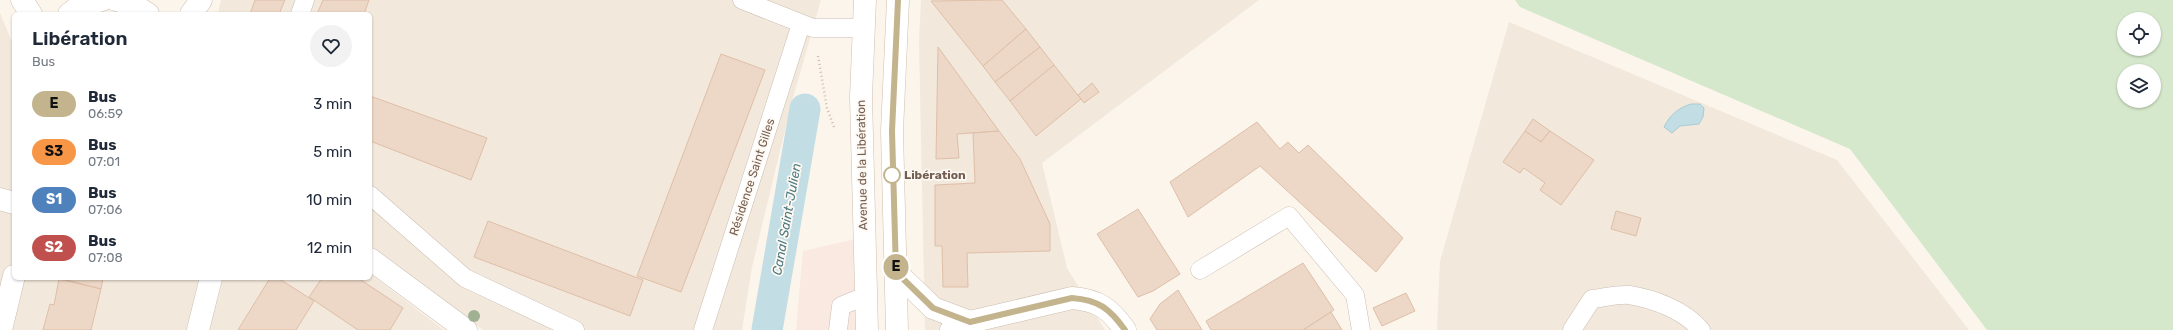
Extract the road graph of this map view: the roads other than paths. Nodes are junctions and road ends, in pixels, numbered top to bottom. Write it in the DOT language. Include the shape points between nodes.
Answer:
graph roads {
  1 [pos="22,0"];
  2 [pos="96,0"];
  3 [pos="118,0"];
  4 [pos="201,0"];
  5 [pos="305,0"];
  6 [pos="742,0"];
  7 [pos="865,0"];
  8 [pos="898,0"];
  9 [pos="30,12"];
  10 [pos="72,12"];
  11 [pos="145,12"];
  12 [pos="192,12"];
  13 [pos="301,12"];
  14 [pos="807,26"];
  15 [pos="862,28"];
  16 [pos="372,197"];
  17 [pos="0,199"];
  18 [pos="12,202"];
  19 [pos="372,260"];
  20 [pos="1200,270"];
  21 [pos="896,272"];
  22 [pos="13,280"];
  23 [pos="210,280"];
  24 [pos="865,296"];
  25 [pos="961,326"];
  26 [pos="1,330"];
  27 [pos="198,330"];
  28 [pos="466,330"];
  29 [pos="575,330"];
  30 [pos="703,330"];
  31 [pos="838,330"];
  32 [pos="867,330"];
  33 [pos="897,330"];
  34 [pos="1125,330"];
  35 [pos="1361,330"];
  36 [pos="1572,330"];
  37 [pos="1701,330"];
  1 -- 9 [label="main road"];
  2 -- 10 [label="main road"];
  3 -- 11 [label="main road"];
  4 -- 12 [label="main road"];
  5 -- 13 [label="lane"];
  6 -- 14 [label="lane"];
  7 -- 15 [label="main road, Avenue de la Libération"];
  8 -- 21 [label="main road" via="892,131"];
  14 -- 15 [label="lane"];
  14 -- 30 [label="lane, Résidence Saint Gilles"];
  15 -- 24 [label="main road, Avenue de la Libération" via="861,168"];
  16 -- 29 [label="lane" via="466,278"];
  17 -- 18 [label="main road"];
  19 -- 28 [label="main road"];
  20 -- 35 [label="lane" via="1288,216 1355,295"];
  21 -- 25 [label="main road" via="933,308"];
  21 -- 33 [label="main road"];
  22 -- 26 [label="main road"];
  23 -- 27 [label="main road"];
  24 -- 31 [label="lane" via="841,306"];
  24 -- 32 [label="main road, Avenue de la Libération"];
  25 -- 34 [label="main road" via="1072,298 1084,299 1105,307"];
  36 -- 37 [label="lane" via="1592,299 1628,295 1665,305 1694,321"];
}
